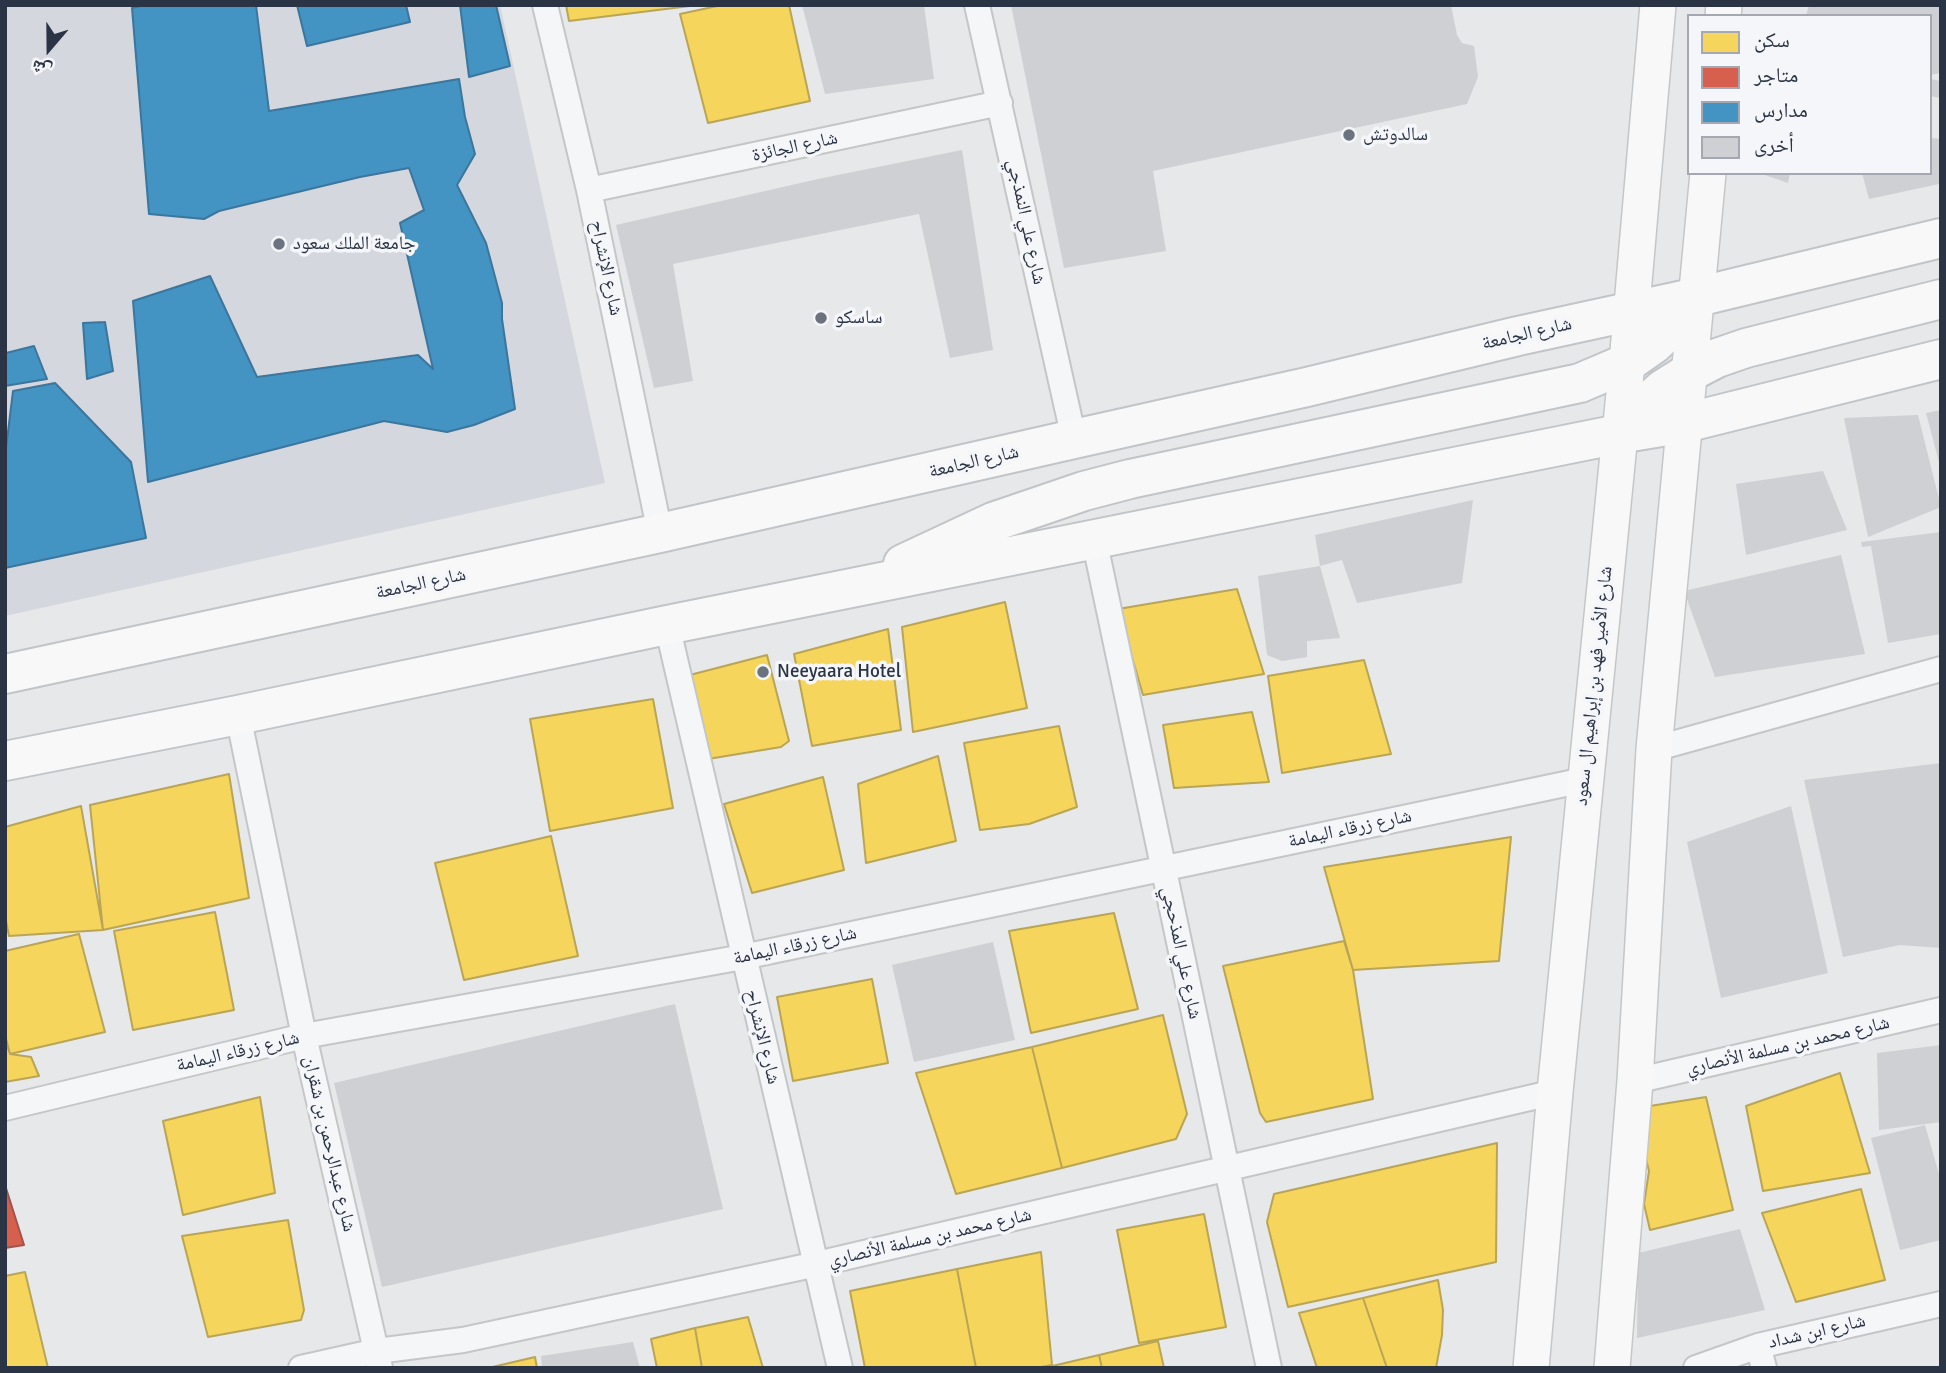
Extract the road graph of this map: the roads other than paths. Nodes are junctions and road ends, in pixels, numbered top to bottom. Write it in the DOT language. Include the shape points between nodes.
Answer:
graph roads {
  1 [pos="545,5"];
  2 [pos="977,5"];
  3 [pos="1658,5"];
  4 [pos="1000,103"];
  5 [pos="1708,175"];
  6 [pos="589,190"];
  7 [pos="1941,238"];
  8 [pos="1697,297"];
  9 [pos="1941,299"];
  10 [pos="1632,311"];
  11 [pos="1941,359"];
  12 [pos="1627,363"];
  13 [pos="1690,372"];
  14 [pos="1685,423"];
  15 [pos="1619,434"];
  16 [pos="1074,439"];
  17 [pos="660,533"];
  18 [pos="1094,539"];
  19 [pos="864,585"];
  20 [pos="667,625"];
  21 [pos="1941,669"];
  22 [pos="5,674"];
  23 [pos="237,715"];
  24 [pos="1654,749"];
  25 [pos="5,761"];
  26 [pos="1584,780"];
  27 [pos="1163,869"];
  28 [pos="743,957"];
  29 [pos="1941,1010"];
  30 [pos="304,1036"];
  31 [pos="1635,1082"];
  32 [pos="1555,1092"];
  33 [pos="5,1108"];
  34 [pos="1227,1169"];
  35 [pos="817,1264"];
  36 [pos="1941,1304"];
  37 [pos="1761,1357"];
  38 [pos="378,1359"];
  39 [pos="301,1368"];
  40 [pos="840,1368"];
  41 [pos="1269,1368"];
  42 [pos="1531,1368"];
  43 [pos="1612,1368"];
  44 [pos="1696,1368"];
  1 -- 6 [label="street, شارع الإنشراح"];
  2 -- 4 [label="street, شارع علي النمذجي"];
  3 -- 10 [label="main road, شارع الأمير فهد بن إبراهيم ال سعود"];
  4 -- 6 [label="street, شارع الجائزة"];
  4 -- 16 [label="street, شارع علي النمذجي"];
  5 -- 8 [label="main road"];
  6 -- 17 [label="street, شارع الإنشراح"];
  7 -- 8 [label="main road, شارع الجامعة"];
  8 -- 10 [label="main road, شارع الجامعة"];
  8 -- 12 [label="main road" via="1654,344"];
  8 -- 13 [label="main road"];
  9 -- 13 [label="main road" via="1746,348"];
  10 -- 12 [label="main road, شارع الأمير فهد بن إبراهيم ال سعود"];
  10 -- 16 [label="main road, شارع الجامعة"];
  11 -- 14 [label="main road"];
  12 -- 15 [label="main road, شارع الأمير فهد بن إبراهيم ال سعود"];
  12 -- 19 [label="main road" via="1580,383 1084,491 993,522"];
  13 -- 14 [label="main road"];
  13 -- 15 [label="main road" via="1663,389"];
  14 -- 15 [label="main road"];
  14 -- 24 [label="main road"];
  15 -- 18 [label="main road"];
  15 -- 26 [label="main road, شارع الأمير فهد بن إبراهيم ال سعود"];
  16 -- 17 [label="main road, شارع الجامعة"];
  17 -- 22 [label="main road, شارع الجامعة"];
  18 -- 19 [label="main road"];
  18 -- 27 [label="street, شارع علي المذحجي"];
  19 -- 20 [label="main road"];
  20 -- 23 [label="main road"];
  20 -- 28 [label="street, شارع الإنشراح"];
  21 -- 24 [label="street"];
  23 -- 25 [label="main road"];
  23 -- 30 [label="street, شارع عبدالرحمن بن شقران"];
  24 -- 31 [label="main road"];
  26 -- 27 [label="street, شارع زرقاء اليمامة"];
  26 -- 32 [label="main road, شارع الأمير فهد بن إبراهيم ال سعود"];
  27 -- 28 [label="street, شارع زرقاء اليمامة"];
  27 -- 34 [label="street, شارع علي المذحجي"];
  28 -- 30 [label="street, شارع زرقاء اليمامة"];
  28 -- 35 [label="street, شارع الإنشراح"];
  29 -- 31 [label="street, شارع محمد بن مسلمة الأنصاري"];
  30 -- 33 [label="street, شارع زرقاء اليمامة"];
  30 -- 38 [label="street, شارع عبدالرحمن بن شقران"];
  31 -- 43 [label="main road"];
  32 -- 34 [label="street, شارع محمد بن مسلمة الأنصاري"];
  32 -- 42 [label="main road, شارع الأمير فهد بن إبراهيم ال سعود"];
  34 -- 35 [label="street, شارع محمد بن مسلمة الأنصاري"];
  34 -- 41 [label="street, شارع علي المذحجي"];
  35 -- 38 [label="street, شارع محمد بن مسلمة الأنصاري"];
  35 -- 40 [label="street, شارع الإنشراح"];
  36 -- 37 [label="street, شارع ابن شداد"];
  37 -- 44 [label="street, شارع ابن شداد"];
  38 -- 39 [label="street, شارع محمد بن مسلمة الأنصاري"];
}
